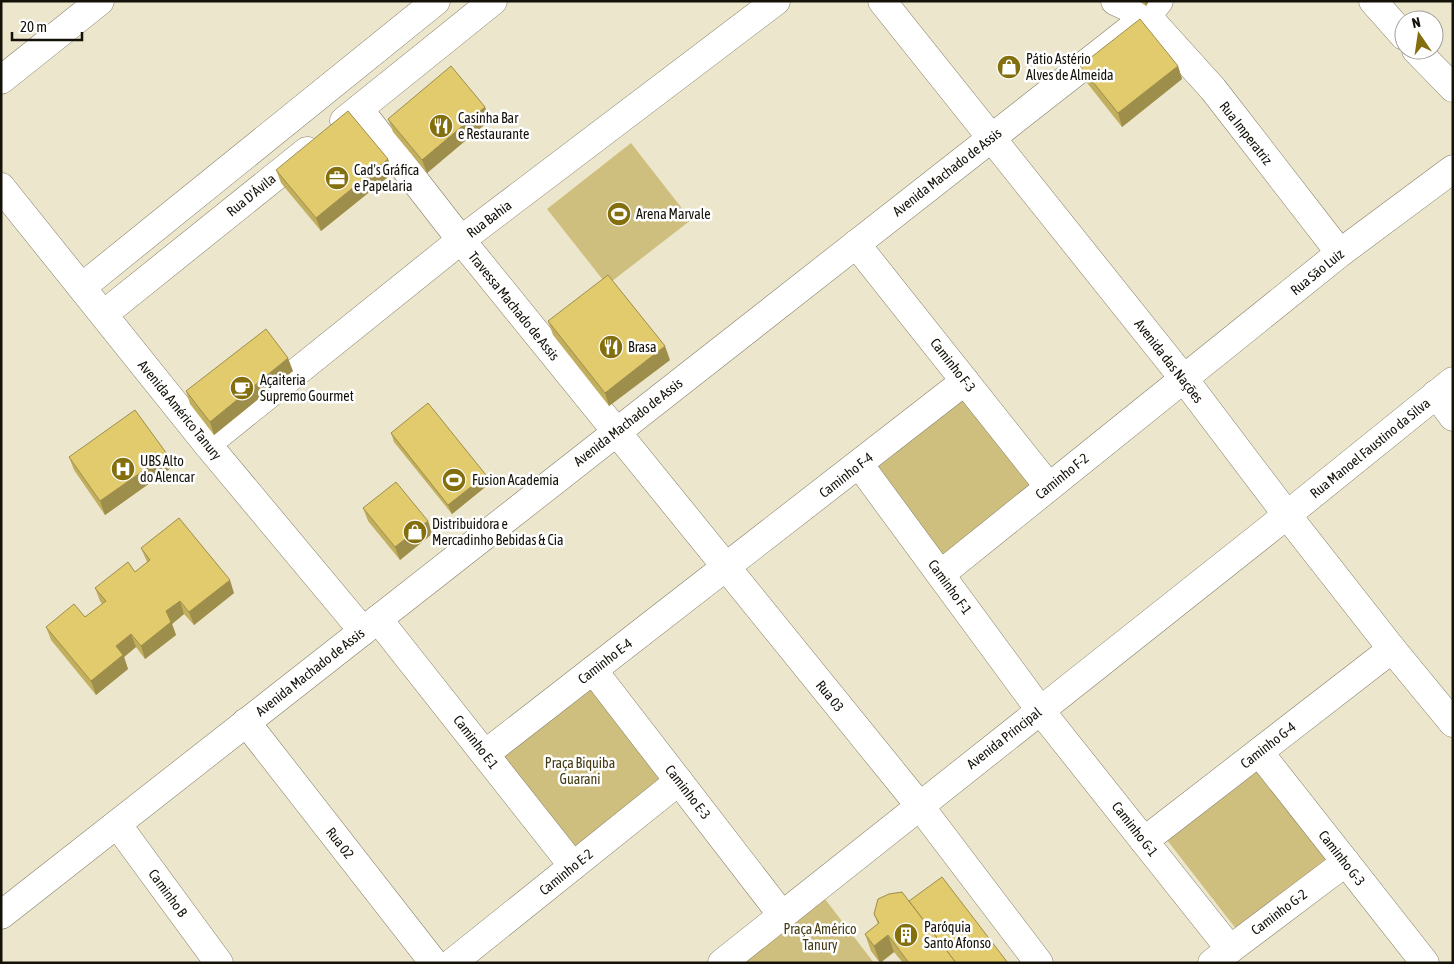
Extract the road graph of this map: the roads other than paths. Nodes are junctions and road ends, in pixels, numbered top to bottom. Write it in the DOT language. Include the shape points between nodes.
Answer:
graph roads {
  1 [pos="100,1"];
  2 [pos="436,1"];
  3 [pos="493,1"];
  4 [pos="776,1"];
  5 [pos="882,1"];
  6 [pos="1115,1"];
  7 [pos="1373,1"];
  8 [pos="1153,9"];
  9 [pos="1394,25"];
  10 [pos="1426,60"];
  11 [pos="1,80"];
  12 [pos="1453,88"];
  13 [pos="359,109"];
  14 [pos="293,117"];
  15 [pos="991,138"];
  16 [pos="317,142"];
  17 [pos="1453,169"];
  18 [pos="1,187"];
  19 [pos="461,240"];
  20 [pos="856,244"];
  21 [pos="1340,254"];
  22 [pos="82,287"];
  23 [pos="104,314"];
  24 [pos="1184,379"];
  25 [pos="965,381"];
  26 [pos="1444,387"];
  27 [pos="1453,417"];
  28 [pos="616,432"];
  29 [pos="207,444"];
  30 [pos="859,464"];
  31 [pos="1049,487"];
  32 [pos="1287,515"];
  33 [pos="726,568"];
  34 [pos="940,574"];
  35 [pos="371,625"];
  36 [pos="1392,650"];
  37 [pos="593,670"];
  38 [pos="1040,710"];
  39 [pos="246,722"];
  40 [pos="1453,723"];
  41 [pos="1260,752"];
  42 [pos="485,754"];
  43 [pos="679,781"];
  44 [pos="919,805"];
  45 [pos="117,824"];
  46 [pos="1144,841"];
  47 [pos="1346,862"];
  48 [pos="573,866"];
  49 [pos="1,915"];
  50 [pos="782,915"];
  51 [pos="1221,956"];
  52 [pos="219,963"];
  53 [pos="434,963"];
  54 [pos="452,963"];
  55 [pos="722,963"];
  56 [pos="1039,963"];
  57 [pos="1426,963"];
  1 -- 11 [label="street"];
  2 -- 14 [label="street"];
  3 -- 13 [label="street, Rua D'Ávila"];
  4 -- 19 [label="street, Rua Bahia"];
  5 -- 15 [label="street, Avenida das Nações"];
  6 -- 8 [label="street"];
  7 -- 9 [label="street"];
  8 -- 15 [label="street, Avenida Machado de Assis"];
  8 -- 21 [label="street, Rua Imperatriz"];
  10 -- 12 [label="street"];
  13 -- 16 [label="street, Rua D'Ávila"];
  13 -- 19 [label="street, Travessa Machado de Assis"];
  14 -- 16 [label="street"];
  14 -- 22 [label="street"];
  15 -- 20 [label="street, Avenida Machado de Assis"];
  15 -- 24 [label="street, Avenida das Nações"];
  16 -- 23 [label="street, Rua D'Ávila"];
  17 -- 21 [label="street, Rua São Luiz"];
  18 -- 22 [label="street, Avenida Américo Tanury"];
  19 -- 28 [label="street, Travessa Machado de Assis"];
  19 -- 29 [label="street, Rua Bahia"];
  20 -- 25 [label="street, Caminho F-3"];
  20 -- 28 [label="street, Avenida Machado de Assis"];
  21 -- 24 [label="street, Rua São Luiz"];
  22 -- 23 [label="street, Avenida Américo Tanury"];
  23 -- 29 [label="street, Avenida Américo Tanury"];
  24 -- 31 [label="street, Caminho F-2"];
  24 -- 32 [label="street, Avenida das Nações"];
  25 -- 30 [label="street, Caminho F-4"];
  25 -- 31 [label="street, Caminho F-3"];
  26 -- 27 [label="street"];
  26 -- 32 [label="street, Rua Manoel Faustino da Silva"];
  28 -- 33 [label="street, Rua 03"];
  28 -- 35 [label="street, Avenida Machado de Assis"];
  29 -- 35 [label="street, Avenida Américo Tanury"];
  30 -- 33 [label="street, Caminho F-4"];
  30 -- 34 [label="street, Caminho F-1"];
  31 -- 34 [label="street, Caminho F-2"];
  32 -- 36 [label="street, Avenida das Nações"];
  32 -- 38 [label="street, Avenida Principal"];
  33 -- 37 [label="street, Caminho E-4"];
  33 -- 44 [label="street, Rua 03"];
  34 -- 38 [label="street, Caminho F-1"];
  35 -- 39 [label="street, Avenida Machado de Assis"];
  35 -- 42 [label="street, Caminho E-1"];
  36 -- 40 [label="street, Avenida das Nações"];
  36 -- 41 [label="street, Caminho G-4"];
  37 -- 42 [label="street, Caminho E-4"];
  37 -- 43 [label="street, Caminho E-3"];
  38 -- 44 [label="street, Avenida Principal"];
  38 -- 46 [label="street, Caminho G-1"];
  39 -- 45 [label="street, Avenida Machado de Assis"];
  39 -- 53 [label="street, Rua 02"];
  41 -- 46 [label="street, Caminho G-4"];
  41 -- 47 [label="street, Caminho G-3"];
  42 -- 48 [label="street, Caminho E-1"];
  43 -- 48 [label="street, Caminho E-2"];
  43 -- 50 [label="street, Caminho E-3"];
  44 -- 50 [label="street, Avenida Principal"];
  44 -- 56 [label="street, Rua 03"];
  45 -- 49 [label="street, Avenida Machado de Assis"];
  45 -- 52 [label="street, Caminho B"];
  46 -- 51 [label="street, Caminho G-1"];
  47 -- 51 [label="street, Caminho G-2"];
  47 -- 57 [label="street, Caminho G-3"];
  48 -- 54 [label="street, Caminho E-2"];
  50 -- 55 [label="street, Avenida Principal"];
}
